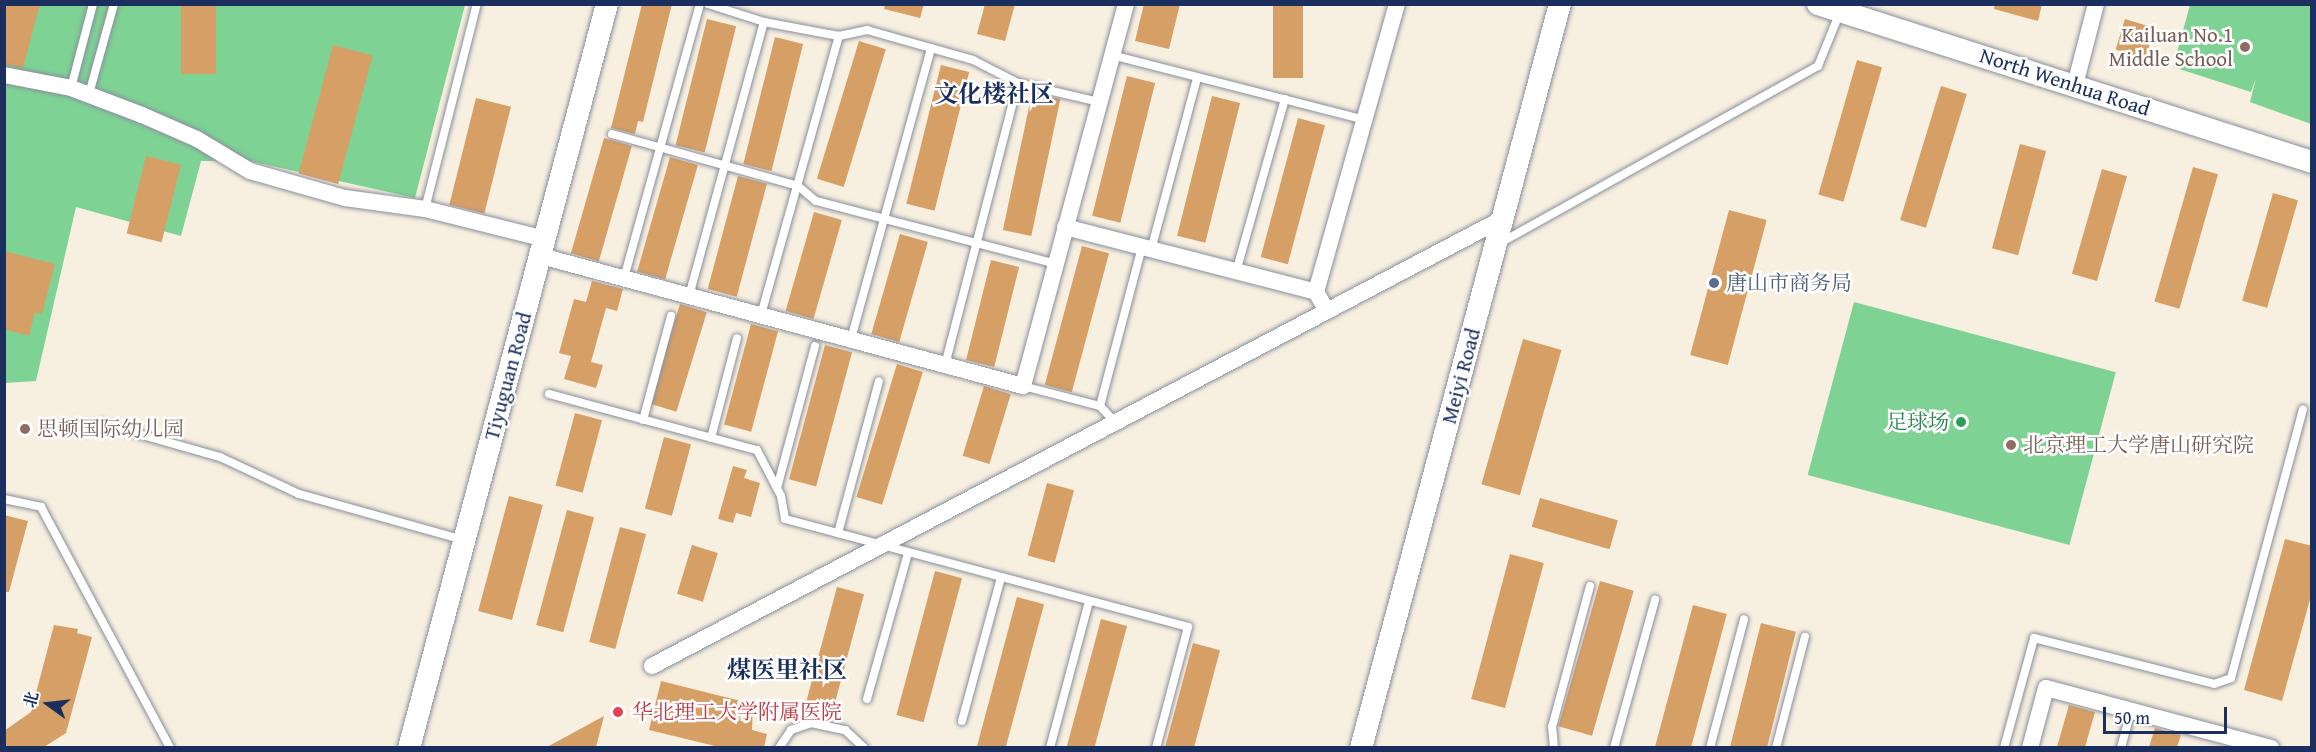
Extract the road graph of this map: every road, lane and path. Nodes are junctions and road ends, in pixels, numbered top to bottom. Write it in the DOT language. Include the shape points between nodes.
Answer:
graph roads {
  1 [pos="93,4"];
  2 [pos="114,4"];
  3 [pos="477,4"];
  4 [pos="607,4"];
  5 [pos="700,4"];
  6 [pos="708,4"];
  7 [pos="1126,4"];
  8 [pos="1397,4"];
  9 [pos="1560,4"];
  10 [pos="2096,4"];
  11 [pos="1827,7"];
  12 [pos="765,21"];
  13 [pos="838,36"];
  14 [pos="931,48"];
  15 [pos="1112,55"];
  16 [pos="4,75"];
  17 [pos="1197,78"];
  18 [pos="1018,83"];
  19 [pos="2075,85"];
  20 [pos="71,88"];
  21 [pos="89,94"];
  22 [pos="1285,99"];
  23 [pos="1099,102"];
  24 [pos="1365,120"];
  25 [pos="612,134"];
  26 [pos="660,147"];
  27 [pos="2312,162"];
  28 [pos="725,165"];
  29 [pos="798,186"];
  30 [pos="425,209"];
  31 [pos="1504,218"];
  32 [pos="884,219"];
  33 [pos="1065,227"];
  34 [pos="976,245"];
  35 [pos="1496,245"];
  36 [pos="543,247"];
  37 [pos="1147,248"];
  38 [pos="1056,264"];
  39 [pos="1236,272"];
  40 [pos="624,278"];
  41 [pos="1316,292"];
  42 [pos="689,296"];
  43 [pos="1327,311"];
  44 [pos="761,315"];
  45 [pos="671,316"];
  46 [pos="737,338"];
  47 [pos="851,339"];
  48 [pos="815,346"];
  49 [pos="945,365"];
  50 [pos="879,381"];
  51 [pos="1023,386"];
  52 [pos="549,394"];
  53 [pos="1100,406"];
  54 [pos="2303,410"];
  55 [pos="643,420"];
  56 [pos="100,423"];
  57 [pos="1115,423"];
  58 [pos="711,438"];
  59 [pos="777,488"];
  60 [pos="4,499"];
  61 [pos="838,533"];
  62 [pos="464,540"];
  63 [pos="882,545"];
  64 [pos="908,552"];
  65 [pos="1001,577"];
  66 [pos="1590,586"];
  67 [pos="1655,600"];
  68 [pos="1089,601"];
  69 [pos="1744,619"];
  70 [pos="1805,637"];
  71 [pos="652,666"];
  72 [pos="867,699"];
  73 [pos="2131,711"];
  74 [pos="962,721"];
  75 [pos="2220,741"];
  76 [pos="170,747"];
  77 [pos="409,747"];
  78 [pos="779,747"];
  79 [pos="864,747"];
  80 [pos="1050,747"];
  81 [pos="1156,747"];
  82 [pos="1360,747"];
  83 [pos="1554,747"];
  84 [pos="1614,747"];
  85 [pos="1710,747"];
  86 [pos="1776,747"];
  87 [pos="2004,747"];
  88 [pos="2030,747"];
  89 [pos="2121,747"];
  90 [pos="2271,747"];
  1 -- 20 [label="lane"];
  2 -- 21 [label="lane"];
  3 -- 30 [label="lane"];
  4 -- 36 [label="street, Tiyuguan Road"];
  5 -- 26 [label="lane"];
  6 -- 12 [label="lane"];
  7 -- 15 [label="street"];
  8 -- 24 [label="street"];
  9 -- 31 [label="street, Meiyi Road"];
  10 -- 19 [label="street"];
  11 -- 19 [label="street, North Wenhua Road"];
  11 -- 35 [label="lane" via="1818,66"];
  12 -- 13 [label="lane"];
  12 -- 28 [label="lane"];
  13 -- 14 [label="lane" via="867,30"];
  13 -- 29 [label="lane"];
  14 -- 18 [label="lane" via="973,60"];
  14 -- 32 [label="lane"];
  15 -- 17 [label="lane"];
  15 -- 23 [label="street"];
  16 -- 20 [label="street"];
  17 -- 22 [label="lane"];
  17 -- 37 [label="lane"];
  18 -- 23 [label="lane"];
  18 -- 34 [label="lane"];
  19 -- 27 [label="street, North Wenhua Road"];
  20 -- 21 [label="street"];
  21 -- 30 [label="street" via="196,139 250,171 345,198"];
  22 -- 24 [label="lane"];
  22 -- 39 [label="lane"];
  23 -- 33 [label="street"];
  24 -- 41 [label="street"];
  25 -- 26 [label="lane"];
  26 -- 28 [label="lane"];
  26 -- 40 [label="lane"];
  28 -- 29 [label="lane"];
  28 -- 42 [label="lane"];
  29 -- 32 [label="lane" via="816,201"];
  29 -- 44 [label="lane"];
  30 -- 36 [label="street"];
  31 -- 35 [label="street, Meiyi Road"];
  31 -- 43 [label="street"];
  32 -- 34 [label="lane"];
  32 -- 47 [label="lane"];
  33 -- 37 [label="street"];
  33 -- 38 [label="street"];
  34 -- 38 [label="lane"];
  34 -- 49 [label="lane"];
  35 -- 82 [label="street, Meiyi Road"];
  36 -- 40 [label="street"];
  36 -- 62 [label="street, Tiyuguan Road"];
  37 -- 39 [label="street"];
  37 -- 53 [label="lane"];
  38 -- 51 [label="street"];
  39 -- 41 [label="street"];
  40 -- 42 [label="street"];
  41 -- 43 [label="street"];
  42 -- 44 [label="street"];
  43 -- 57 [label="street"];
  44 -- 47 [label="street"];
  45 -- 55 [label="lane"];
  46 -- 58 [label="lane"];
  47 -- 49 [label="street"];
  48 -- 59 [label="lane"];
  49 -- 51 [label="street"];
  50 -- 61 [label="lane"];
  51 -- 53 [label="lane"];
  52 -- 55 [label="lane"];
  53 -- 57 [label="lane"];
  54 -- 87 [label="lane" via="2231,678 2214,684 2034,638"];
  55 -- 58 [label="lane"];
  56 -- 62 [label="lane" via="220,457 299,494"];
  57 -- 63 [label="street"];
  58 -- 59 [label="lane" via="757,450"];
  59 -- 61 [label="lane" via="785,519"];
  60 -- 76 [label="lane" via="40,507"];
  61 -- 63 [label="lane"];
  62 -- 77 [label="street, Tiyuguan Road"];
  63 -- 64 [label="lane"];
  63 -- 71 [label="street"];
  64 -- 65 [label="lane"];
  64 -- 72 [label="lane"];
  65 -- 68 [label="lane"];
  65 -- 74 [label="lane"];
  66 -- 83 [label="lane" via="1552,727"];
  67 -- 84 [label="lane"];
  68 -- 80 [label="lane"];
  68 -- 81 [label="lane" via="1188,627"];
  69 -- 85 [label="lane"];
  70 -- 86 [label="lane"];
  73 -- 75 [label="street"];
  73 -- 88 [label="street" via="2046,688"];
  73 -- 89 [label="lane"];
  75 -- 90 [label="street"];
  78 -- 79 [label="lane" via="791,730 811,723 845,730"];
}
